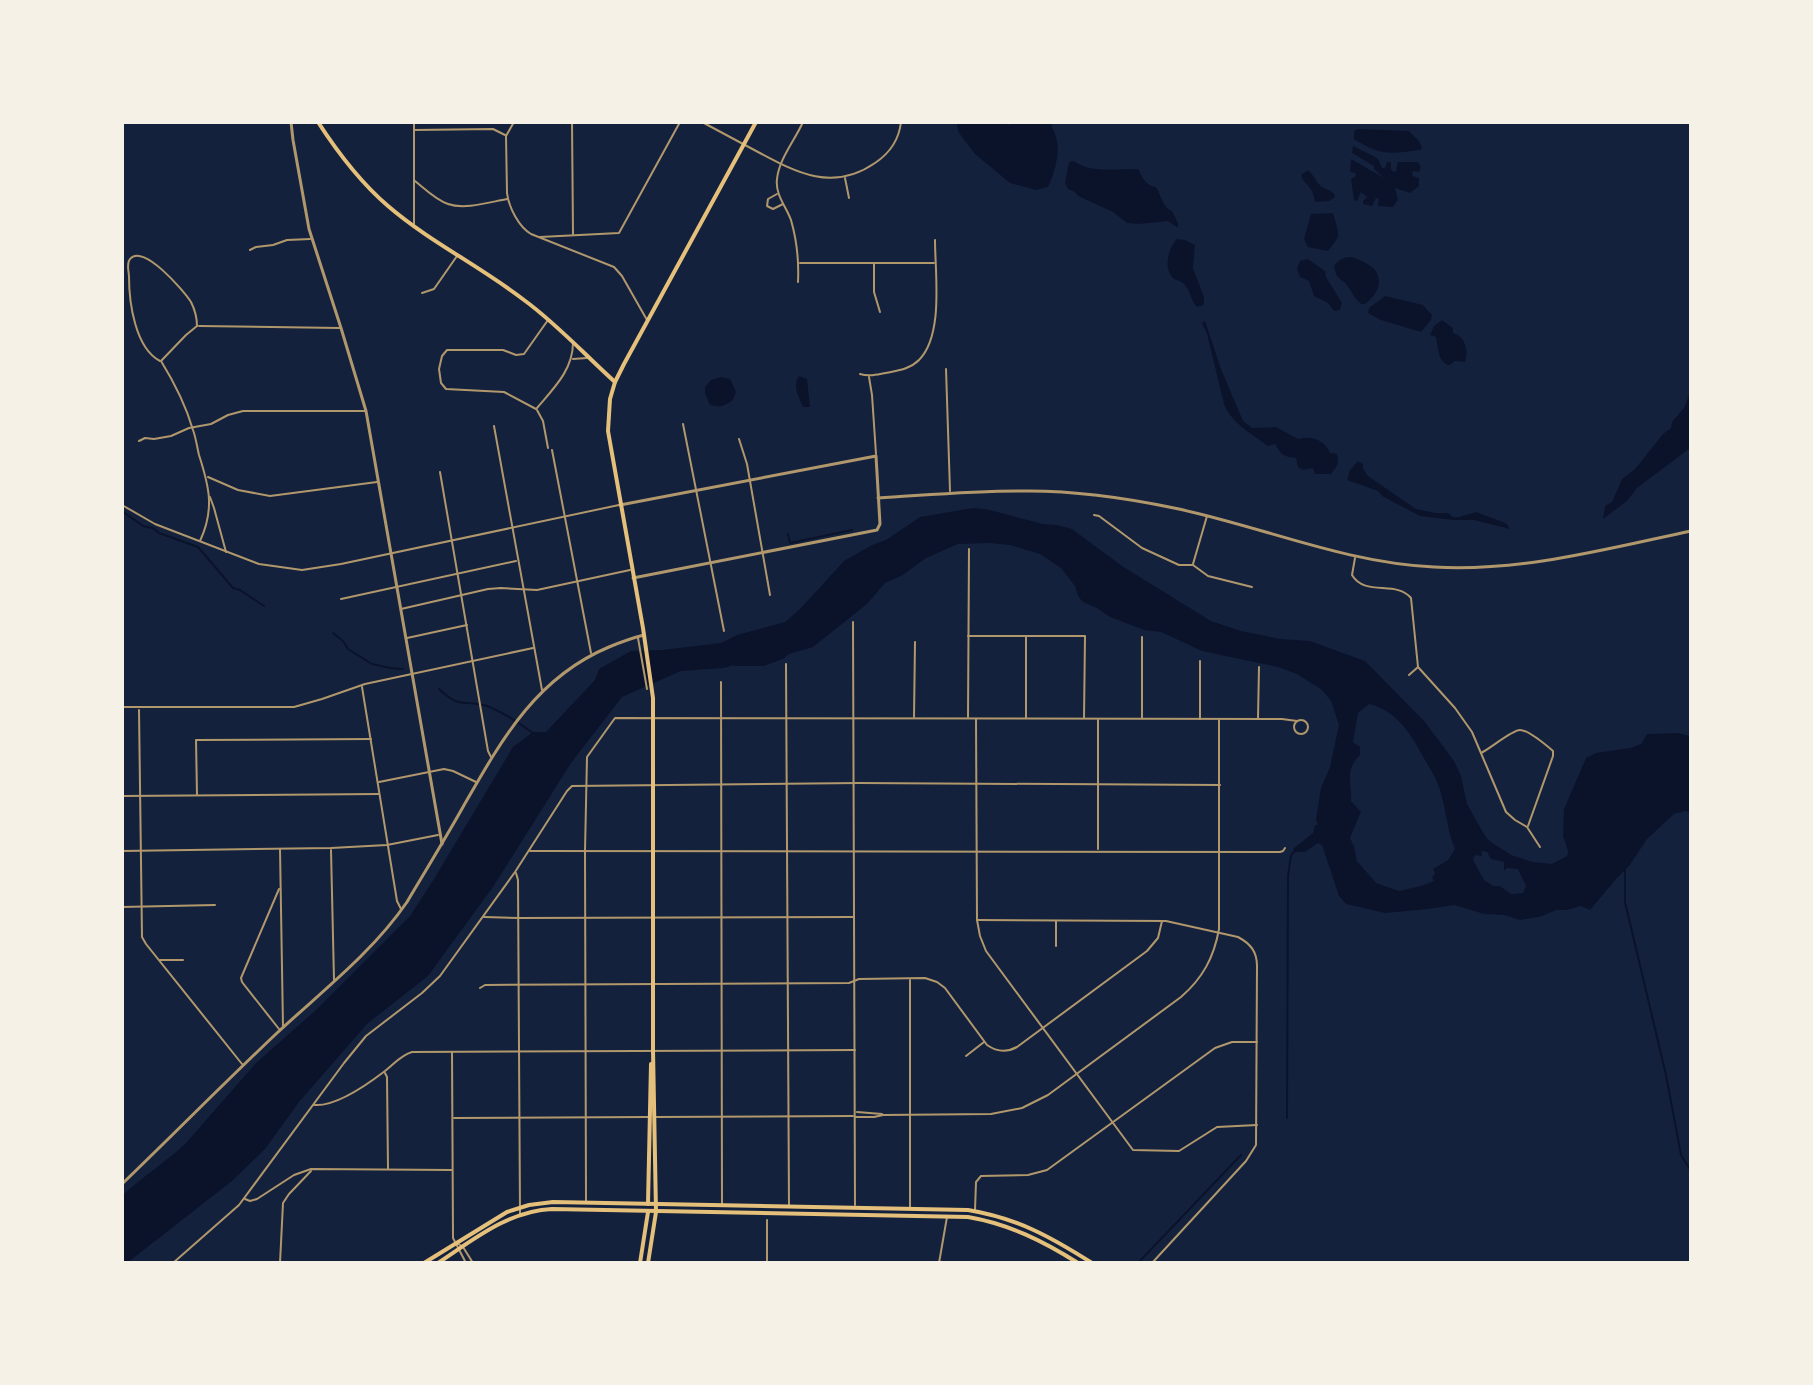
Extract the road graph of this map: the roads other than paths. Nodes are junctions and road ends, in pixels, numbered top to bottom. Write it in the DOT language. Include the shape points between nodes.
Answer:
graph roads {
  1 [pos="291,122"];
  2 [pos="318,122"];
  3 [pos="414,122"];
  4 [pos="514,122"];
  5 [pos="572,122"];
  6 [pos="680,122"];
  7 [pos="702,122"];
  8 [pos="756,122"];
  9 [pos="803,122"];
  10 [pos="901,122"];
  11 [pos="414,130"];
  12 [pos="506,136"];
  13 [pos="743,144"];
  14 [pos="782,164"];
  15 [pos="845,177"];
  16 [pos="414,180"];
  17 [pos="778,193"];
  18 [pos="849,198"];
  19 [pos="507,199"];
  20 [pos="783,204"];
  21 [pos="414,225"];
  22 [pos="573,235"];
  23 [pos="538,237"];
  24 [pos="312,238"];
  25 [pos="935,240"];
  26 [pos="250,250"];
  27 [pos="458,255"];
  28 [pos="799,263"];
  29 [pos="874,263"];
  30 [pos="935,263"];
  31 [pos="798,282"];
  32 [pos="422,293"];
  33 [pos="880,312"];
  34 [pos="548,319"];
  35 [pos="647,321"];
  36 [pos="197,326"];
  37 [pos="341,328"];
  38 [pos="573,343"];
  39 [pos="589,358"];
  40 [pos="572,359"];
  41 [pos="161,361"];
  42 [pos="946,369"];
  43 [pos="860,374"];
  44 [pos="869,376"];
  45 [pos="615,382"];
  46 [pos="536,409"];
  47 [pos="366,411"];
  48 [pos="683,424"];
  49 [pos="494,426"];
  50 [pos="193,429"];
  51 [pos="739,439"];
  52 [pos="139,441"];
  53 [pos="876,456"];
  54 [pos="440,472"];
  55 [pos="207,477"];
  56 [pos="749,480"];
  57 [pos="378,482"];
  58 [pos="696,490"];
  59 [pos="950,492"];
  60 [pos="209,496"];
  61 [pos="878,498"];
  62 [pos="122,505"];
  63 [pos="620,505"];
  64 [pos="1094,515"];
  65 [pos="1207,515"];
  66 [pos="565,516"];
  67 [pos="512,528"];
  68 [pos="1691,531"];
  69 [pos="453,541"];
  70 [pos="199,542"];
  71 [pos="969,549"];
  72 [pos="226,552"];
  73 [pos="763,553"];
  74 [pos="391,554"];
  75 [pos="1355,557"];
  76 [pos="518,560"];
  77 [pos="710,563"];
  78 [pos="1193,565"];
  79 [pos="632,570"];
  80 [pos="459,573"];
  81 [pos="633,578"];
  82 [pos="577,581"];
  83 [pos="397,586"];
  84 [pos="1252,587"];
  85 [pos="523,590"];
  86 [pos="462,595"];
  87 [pos="770,595"];
  88 [pos="341,599"];
  89 [pos="401,609"];
  90 [pos="853,622"];
  91 [pos="467,625"];
  92 [pos="724,631"];
  93 [pos="1026,635"];
  94 [pos="641,636"];
  95 [pos="968,636"];
  96 [pos="1142,637"];
  97 [pos="406,639"];
  98 [pos="915,642"];
  99 [pos="533,648"];
  100 [pos="592,655"];
  101 [pos="473,661"];
  102 [pos="1200,661"];
  103 [pos="786,664"];
  104 [pos="1259,667"];
  105 [pos="1418,667"];
  106 [pos="412,673"];
  107 [pos="1409,675"];
  108 [pos="721,682"];
  109 [pos="362,685"];
  110 [pos="542,691"];
  111 [pos="122,707"];
  112 [pos="139,707"];
  113 [pos="653,717"];
  114 [pos="853,717"];
  115 [pos="721,718"];
  116 [pos="787,718"];
  117 [pos="914,718"];
  118 [pos="968,718"];
  119 [pos="976,718"];
  120 [pos="1026,718"];
  121 [pos="1084,718"];
  122 [pos="1098,718"];
  123 [pos="1142,718"];
  124 [pos="1200,719"];
  125 [pos="1219,719"];
  126 [pos="1258,719"];
  127 [pos="1297,721"];
  128 [pos="371,739"];
  129 [pos="1481,753"];
  130 [pos="492,757"];
  131 [pos="428,772"];
  132 [pos="478,782"];
  133 [pos="378,783"];
  134 [pos="721,784"];
  135 [pos="787,784"];
  136 [pos="853,784"];
  137 [pos="976,784"];
  138 [pos="586,785"];
  139 [pos="653,785"];
  140 [pos="1098,785"];
  141 [pos="1220,785"];
  142 [pos="379,794"];
  143 [pos="197,795"];
  144 [pos="122,796"];
  145 [pos="139,796"];
  146 [pos="1527,827"];
  147 [pos="439,834"];
  148 [pos="442,844"];
  149 [pos="387,845"];
  150 [pos="1540,847"];
  151 [pos="280,848"];
  152 [pos="331,848"];
  153 [pos="1285,848"];
  154 [pos="122,851"];
  155 [pos="140,851"];
  156 [pos="529,851"];
  157 [pos="585,851"];
  158 [pos="653,851"];
  159 [pos="721,851"];
  160 [pos="788,851"];
  161 [pos="854,851"];
  162 [pos="977,851"];
  163 [pos="1098,851"];
  164 [pos="1220,852"];
  165 [pos="515,872"];
  166 [pos="280,888"];
  167 [pos="215,905"];
  168 [pos="141,906"];
  169 [pos="122,907"];
  170 [pos="401,910"];
  171 [pos="484,916"];
  172 [pos="721,917"];
  173 [pos="788,917"];
  174 [pos="854,917"];
  175 [pos="518,918"];
  176 [pos="585,918"];
  177 [pos="653,918"];
  178 [pos="977,920"];
  179 [pos="1056,920"];
  180 [pos="1162,921"];
  181 [pos="1219,932"];
  182 [pos="1056,946"];
  183 [pos="159,960"];
  184 [pos="183,960"];
  185 [pos="910,978"];
  186 [pos="334,981"];
  187 [pos="855,981"];
  188 [pos="585,984"];
  189 [pos="653,984"];
  190 [pos="721,984"];
  191 [pos="788,984"];
  192 [pos="519,985"];
  193 [pos="480,988"];
  194 [pos="1043,1027"];
  195 [pos="281,1029"];
  196 [pos="985,1042"];
  197 [pos="1257,1042"];
  198 [pos="653,1050"];
  199 [pos="722,1050"];
  200 [pos="788,1050"];
  201 [pos="855,1050"];
  202 [pos="452,1051"];
  203 [pos="519,1051"];
  204 [pos="586,1051"];
  205 [pos="966,1056"];
  206 [pos="243,1065"];
  207 [pos="384,1072"];
  208 [pos="1077,1074"];
  209 [pos="313,1105"];
  210 [pos="910,1114"];
  211 [pos="855,1115"];
  212 [pos="722,1116"];
  213 [pos="789,1116"];
  214 [pos="586,1117"];
  215 [pos="652,1117"];
  216 [pos="452,1118"];
  217 [pos="519,1118"];
  218 [pos="1113,1123"];
  219 [pos="1257,1125"];
  220 [pos="313,1169"];
  221 [pos="388,1169"];
  222 [pos="452,1170"];
  223 [pos="122,1184"];
  224 [pos="244,1199"];
  225 [pos="586,1202"];
  226 [pos="648,1203"];
  227 [pos="656,1203"];
  228 [pos="722,1205"];
  229 [pos="789,1206"];
  230 [pos="520,1207"];
  231 [pos="855,1207"];
  232 [pos="910,1208"];
  233 [pos="975,1211"];
  234 [pos="648,1212"];
  235 [pos="656,1212"];
  236 [pos="520,1214"];
  237 [pos="947,1216"];
  238 [pos="767,1220"];
  239 [pos="456,1243"];
  240 [pos="461,1249"];
  241 [pos="173,1263"];
  242 [pos="280,1263"];
  243 [pos="424,1263"];
  244 [pos="438,1263"];
  245 [pos="466,1263"];
  246 [pos="473,1263"];
  247 [pos="640,1263"];
  248 [pos="648,1263"];
  249 [pos="767,1263"];
  250 [pos="939,1263"];
  251 [pos="1078,1263"];
  252 [pos="1092,1263"];
  253 [pos="1152,1263"];
  1 -- 24 [label="street"];
  2 -- 21 [label="main road" via="351,169"];
  3 -- 11 [label="street"];
  4 -- 12 [label="street"];
  5 -- 22 [label="street"];
  6 -- 22 [label="street" via="619,233"];
  7 -- 13 [label="street"];
  8 -- 13 [label="main road"];
  9 -- 14 [label="street"];
  10 -- 15 [label="street" via="885,156"];
  11 -- 12 [label="street" via="492,128"];
  11 -- 16 [label="street"];
  12 -- 19 [label="street"];
  13 -- 14 [label="street"];
  13 -- 35 [label="main road"];
  14 -- 15 [label="street" via="814,176"];
  14 -- 17 [label="street"];
  15 -- 18 [label="street"];
  16 -- 19 [label="street" via="450,205"];
  16 -- 21 [label="street"];
  17 -- 20 [label="street"];
  17 -- 20 [label="street" via="767,205 773,209"];
  19 -- 23 [label="street" via="523,228"];
  20 -- 28 [label="street"];
  21 -- 27 [label="main road"];
  22 -- 23 [label="street"];
  23 -- 35 [label="street" via="614,267"];
  24 -- 26 [label="street"];
  24 -- 37 [label="street"];
  25 -- 30 [label="street"];
  27 -- 32 [label="street" via="434,289"];
  27 -- 34 [label="main road"];
  28 -- 29 [label="street"];
  28 -- 31 [label="street"];
  29 -- 30 [label="street"];
  29 -- 33 [label="street"];
  30 -- 44 [label="street" via="936,317 926,351 904,369"];
  34 -- 38 [label="main road"];
  34 -- 46 [label="street" via="524,354 451,349 439,365 446,389 504,392"];
  35 -- 45 [label="main road"];
  36 -- 37 [label="street"];
  36 -- 41 [label="street"];
  36 -- 41 [label="street" via="190,300 160,268 144,257 132,257 129,292 137,327 150,354"];
  37 -- 47 [label="street"];
  38 -- 39 [label="main road"];
  38 -- 40 [label="street"];
  39 -- 40 [label="street"];
  39 -- 45 [label="main road"];
  40 -- 46 [label="street"];
  41 -- 50 [label="street"];
  42 -- 59 [label="street"];
  43 -- 44 [label="street"];
  44 -- 53 [label="street"];
  45 -- 63 [label="main road" via="608,431"];
  46 -- 66 [label="street"];
  47 -- 50 [label="street" via="248,411"];
  47 -- 57 [label="street"];
  48 -- 58 [label="street"];
  49 -- 67 [label="street"];
  50 -- 52 [label="street"];
  50 -- 55 [label="street"];
  51 -- 56 [label="street"];
  53 -- 56 [label="street"];
  53 -- 61 [label="street"];
  54 -- 69 [label="street"];
  55 -- 57 [label="street" via="270,496"];
  55 -- 60 [label="street"];
  56 -- 58 [label="street"];
  56 -- 73 [label="street"];
  57 -- 74 [label="street"];
  58 -- 63 [label="street"];
  58 -- 77 [label="street"];
  59 -- 61 [label="street"];
  59 -- 65 [label="street" via="1083,493"];
  60 -- 70 [label="street"];
  60 -- 72 [label="street"];
  61 -- 73 [label="street" via="880,525 874,531"];
  62 -- 70 [label="street"];
  63 -- 66 [label="street"];
  63 -- 79 [label="main road"];
  64 -- 78 [label="street" via="1142,548 1179,565"];
  65 -- 75 [label="street"];
  65 -- 78 [label="street"];
  66 -- 67 [label="street"];
  66 -- 82 [label="street"];
  67 -- 69 [label="street"];
  67 -- 76 [label="street"];
  68 -- 75 [label="street" via="1512,565 1434,567"];
  69 -- 74 [label="street"];
  69 -- 80 [label="street"];
  70 -- 72 [label="street"];
  71 -- 95 [label="street"];
  72 -- 74 [label="street" via="265,566 302,570"];
  73 -- 77 [label="street"];
  73 -- 87 [label="street"];
  74 -- 83 [label="street"];
  75 -- 105 [label="street" via="1352,575 1357,582 1403,591 1411,598"];
  76 -- 80 [label="street"];
  76 -- 85 [label="street"];
  77 -- 81 [label="street"];
  77 -- 92 [label="street"];
  78 -- 84 [label="street" via="1206,575"];
  79 -- 81 [label="main road"];
  79 -- 82 [label="street"];
  80 -- 83 [label="street"];
  80 -- 86 [label="street"];
  81 -- 94 [label="main road"];
  82 -- 85 [label="street"];
  82 -- 100 [label="street"];
  83 -- 88 [label="street"];
  83 -- 89 [label="street"];
  85 -- 86 [label="street" via="498,588"];
  85 -- 99 [label="street"];
  86 -- 89 [label="street"];
  86 -- 91 [label="street"];
  89 -- 97 [label="street"];
  90 -- 114 [label="street"];
  91 -- 97 [label="street"];
  91 -- 101 [label="street"];
  93 -- 95 [label="street"];
  93 -- 120 [label="street"];
  93 -- 121 [label="street" via="1085,636"];
  94 -- 100 [label="street"];
  94 -- 113 [label="main road"];
  95 -- 118 [label="street"];
  96 -- 123 [label="street"];
  97 -- 106 [label="street"];
  98 -- 117 [label="street"];
  99 -- 101 [label="street"];
  99 -- 110 [label="street"];
  100 -- 110 [label="street"];
  101 -- 106 [label="street"];
  101 -- 130 [label="street"];
  102 -- 124 [label="street"];
  103 -- 116 [label="street"];
  104 -- 126 [label="street"];
  105 -- 107 [label="street"];
  105 -- 129 [label="street" via="1458,711"];
  106 -- 109 [label="street"];
  106 -- 131 [label="street"];
  108 -- 115 [label="street"];
  109 -- 112 [label="street" via="294,707"];
  109 -- 128 [label="street"];
  110 -- 130 [label="street"];
  111 -- 112 [label="street"];
  112 -- 145 [label="street"];
  113 -- 115 [label="street"];
  113 -- 138 [label="street" via="616,718 588,753"];
  113 -- 139 [label="main road"];
  114 -- 116 [label="street"];
  114 -- 117 [label="street"];
  114 -- 136 [label="street"];
  115 -- 116 [label="street"];
  115 -- 134 [label="street"];
  116 -- 135 [label="street"];
  117 -- 118 [label="street"];
  118 -- 119 [label="street"];
  119 -- 120 [label="street"];
  119 -- 137 [label="street"];
  120 -- 121 [label="street"];
  121 -- 122 [label="street"];
  122 -- 123 [label="street"];
  122 -- 140 [label="street"];
  123 -- 124 [label="street"];
  124 -- 125 [label="street"];
  125 -- 126 [label="street"];
  125 -- 141 [label="street"];
  126 -- 127 [label="street"];
  128 -- 133 [label="street"];
  128 -- 143 [label="street" via="196,740"];
  129 -- 146 [label="street" via="1506,812"];
  129 -- 146 [label="street" via="1520,730 1553,751"];
  130 -- 132 [label="street"];
  131 -- 132 [label="street" via="449,769"];
  131 -- 133 [label="street"];
  131 -- 147 [label="street"];
  132 -- 148 [label="street"];
  133 -- 142 [label="street"];
  134 -- 135 [label="street"];
  134 -- 139 [label="street"];
  134 -- 159 [label="street"];
  135 -- 136 [label="street"];
  135 -- 160 [label="street"];
  136 -- 137 [label="street"];
  136 -- 161 [label="street"];
  137 -- 140 [label="street"];
  137 -- 162 [label="street"];
  138 -- 139 [label="street"];
  138 -- 156 [label="street" via="567,791"];
  138 -- 157 [label="street"];
  139 -- 158 [label="main road"];
  140 -- 141 [label="street"];
  140 -- 163 [label="street"];
  141 -- 164 [label="street"];
  142 -- 143 [label="street"];
  142 -- 149 [label="street"];
  143 -- 145 [label="street"];
  144 -- 145 [label="street"];
  145 -- 155 [label="street"];
  146 -- 150 [label="street"];
  147 -- 148 [label="street"];
  147 -- 149 [label="street"];
  148 -- 170 [label="street"];
  149 -- 152 [label="street"];
  149 -- 170 [label="street"];
  151 -- 152 [label="street"];
  151 -- 155 [label="street"];
  151 -- 166 [label="street"];
  152 -- 186 [label="street"];
  153 -- 164 [label="street"];
  154 -- 155 [label="street"];
  155 -- 168 [label="street"];
  156 -- 157 [label="street"];
  156 -- 165 [label="street"];
  157 -- 158 [label="street"];
  157 -- 176 [label="street"];
  158 -- 159 [label="street"];
  158 -- 177 [label="main road"];
  159 -- 160 [label="street"];
  159 -- 172 [label="street"];
  160 -- 161 [label="street"];
  160 -- 173 [label="street"];
  161 -- 162 [label="street"];
  161 -- 174 [label="street"];
  162 -- 163 [label="street"];
  162 -- 178 [label="street"];
  163 -- 164 [label="street"];
  164 -- 181 [label="street"];
  165 -- 171 [label="street"];
  165 -- 175 [label="street"];
  166 -- 195 [label="street"];
  166 -- 195 [label="street" via="241,978"];
  167 -- 168 [label="street"];
  168 -- 169 [label="street"];
  168 -- 183 [label="street" via="142,937"];
  170 -- 186 [label="street"];
  171 -- 175 [label="street"];
  171 -- 209 [label="street" via="438,978 366,1036"];
  172 -- 173 [label="street"];
  172 -- 177 [label="street"];
  172 -- 190 [label="street"];
  173 -- 174 [label="street"];
  173 -- 191 [label="street"];
  174 -- 187 [label="street"];
  175 -- 176 [label="street"];
  175 -- 192 [label="street"];
  176 -- 177 [label="street"];
  176 -- 188 [label="street"];
  177 -- 189 [label="main road"];
  178 -- 179 [label="street"];
  178 -- 194 [label="street" via="984,947"];
  179 -- 180 [label="street"];
  179 -- 182 [label="street"];
  180 -- 181 [label="street"];
  180 -- 194 [label="street" via="1150,949"];
  181 -- 197 [label="street" via="1240,938 1256,955"];
  181 -- 208 [label="street" via="1209,962 1191,988"];
  183 -- 184 [label="street"];
  183 -- 206 [label="street"];
  185 -- 187 [label="street"];
  185 -- 196 [label="street" via="943,986"];
  185 -- 210 [label="street"];
  186 -- 195 [label="street"];
  187 -- 191 [label="street"];
  187 -- 201 [label="street"];
  188 -- 189 [label="street"];
  188 -- 192 [label="street"];
  188 -- 204 [label="street"];
  189 -- 190 [label="street"];
  189 -- 198 [label="main road"];
  190 -- 191 [label="street"];
  190 -- 199 [label="street"];
  191 -- 200 [label="street"];
  192 -- 193 [label="street"];
  192 -- 203 [label="street"];
  194 -- 196 [label="street" via="1008,1051"];
  194 -- 208 [label="street"];
  195 -- 206 [label="street"];
  196 -- 205 [label="street"];
  197 -- 218 [label="street" via="1215,1048"];
  197 -- 219 [label="street"];
  198 -- 199 [label="street"];
  198 -- 204 [label="street"];
  198 -- 215 [label="main road"];
  199 -- 200 [label="street"];
  199 -- 212 [label="street"];
  200 -- 201 [label="street"];
  200 -- 213 [label="street"];
  201 -- 211 [label="street"];
  202 -- 203 [label="street"];
  202 -- 207 [label="street" via="410,1052"];
  202 -- 216 [label="street"];
  203 -- 204 [label="street"];
  203 -- 217 [label="street"];
  204 -- 214 [label="street"];
  206 -- 223 [label="street"];
  207 -- 209 [label="street" via="342,1099"];
  207 -- 221 [label="street"];
  208 -- 210 [label="street" via="1034,1103 1009,1112"];
  208 -- 218 [label="street"];
  209 -- 224 [label="street"];
  210 -- 211 [label="street"];
  210 -- 232 [label="street"];
  211 -- 213 [label="street"];
  211 -- 231 [label="street"];
  212 -- 213 [label="street"];
  212 -- 215 [label="street"];
  212 -- 228 [label="street"];
  213 -- 229 [label="street"];
  214 -- 215 [label="street"];
  214 -- 217 [label="street"];
  214 -- 225 [label="street"];
  215 -- 226 [label="main road"];
  215 -- 227 [label="main road"];
  216 -- 217 [label="street"];
  216 -- 222 [label="street"];
  217 -- 230 [label="street"];
  218 -- 219 [label="street" via="1133,1150 1141,1151 1179,1151 1217,1127"];
  218 -- 233 [label="street" via="1044,1171 979,1178"];
  219 -- 253 [label="street" via="1250,1157"];
  220 -- 221 [label="street"];
  220 -- 224 [label="street" via="296,1173 256,1200"];
  220 -- 242 [label="street" via="283,1203"];
  221 -- 222 [label="street"];
  222 -- 239 [label="street"];
  224 -- 241 [label="street"];
  225 -- 226 [label="main road"];
  225 -- 230 [label="main road"];
  226 -- 227 [label="main road"];
  226 -- 234 [label="main road"];
  227 -- 228 [label="main road"];
  227 -- 235 [label="main road"];
  228 -- 229 [label="main road"];
  229 -- 231 [label="main road"];
  230 -- 236 [label="street"];
  230 -- 239 [label="main road"];
  231 -- 232 [label="main road"];
  232 -- 233 [label="main road"];
  233 -- 252 [label="main road" via="1031,1227"];
  234 -- 235 [label="main road"];
  234 -- 236 [label="main road" via="552,1209"];
  234 -- 247 [label="main road"];
  235 -- 237 [label="main road"];
  235 -- 248 [label="main road"];
  236 -- 240 [label="main road"];
  237 -- 250 [label="street"];
  237 -- 251 [label="main road" via="1013,1228"];
  238 -- 249 [label="street"];
  239 -- 240 [label="street"];
  239 -- 243 [label="main road"];
  240 -- 244 [label="main road"];
  240 -- 245 [label="street"];
  240 -- 246 [label="street"];
}
